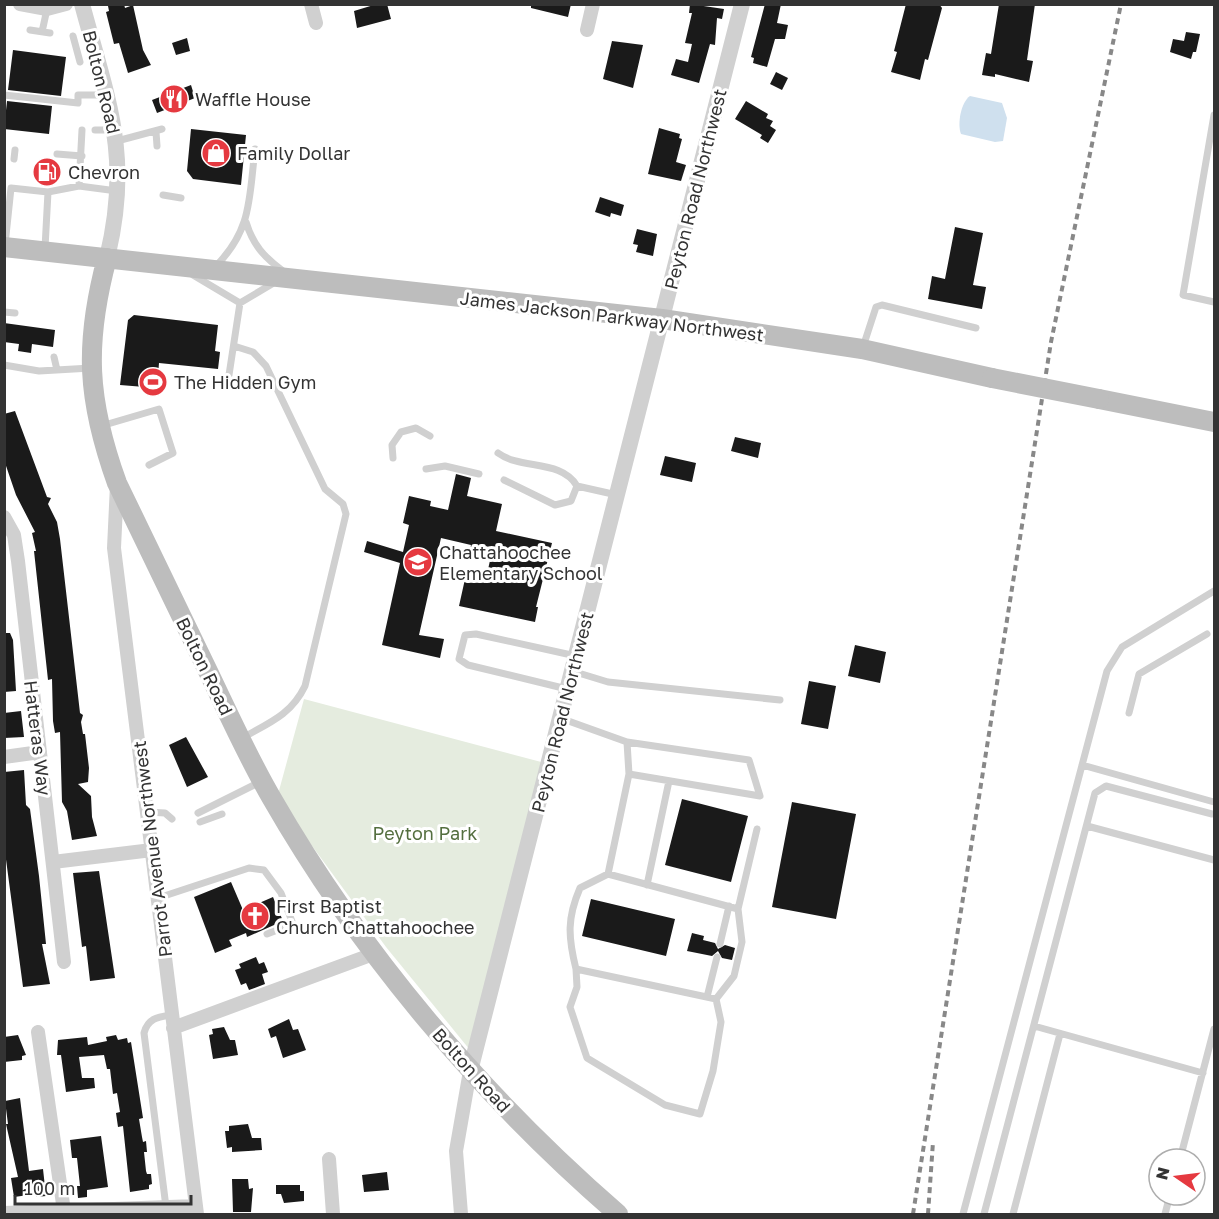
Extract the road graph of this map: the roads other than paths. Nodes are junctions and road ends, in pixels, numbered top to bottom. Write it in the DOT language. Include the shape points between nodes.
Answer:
graph roads {
  1 [pos="20,4"];
  2 [pos="66,4"];
  3 [pos="82,4"];
  4 [pos="311,4"];
  5 [pos="593,4"];
  6 [pos="742,4"];
  7 [pos="47,9"];
  8 [pos="316,23"];
  9 [pos="30,30"];
  10 [pos="587,30"];
  11 [pos="73,36"];
  12 [pos="80,62"];
  13 [pos="4,95"];
  14 [pos="107,95"];
  15 [pos="1215,115"];
  16 [pos="82,130"];
  17 [pos="95,130"];
  18 [pos="116,136"];
  19 [pos="157,146"];
  20 [pos="255,149"];
  21 [pos="15,150"];
  22 [pos="57,154"];
  23 [pos="82,156"];
  24 [pos="14,159"];
  25 [pos="79,186"];
  26 [pos="118,191"];
  27 [pos="48,192"];
  28 [pos="163,195"];
  29 [pos="181,198"];
  30 [pos="246,222"];
  31 [pos="4,246"];
  32 [pos="44,251"];
  33 [pos="107,258"];
  34 [pos="178,266"];
  35 [pos="213,269"];
  36 [pos="288,278"];
  37 [pos="1215,302"];
  38 [pos="240,303"];
  39 [pos="4,312"];
  40 [pos="15,314"];
  41 [pos="662,319"];
  42 [pos="976,328"];
  43 [pos="234,346"];
  44 [pos="862,349"];
  45 [pos="54,357"];
  46 [pos="4,365"];
  47 [pos="91,368"];
  48 [pos="57,370"];
  49 [pos="227,388"];
  50 [pos="1215,422"];
  51 [pos="99,427"];
  52 [pos="430,436"];
  53 [pos="498,453"];
  54 [pos="393,458"];
  55 [pos="149,465"];
  56 [pos="426,469"];
  57 [pos="479,474"];
  58 [pos="504,480"];
  59 [pos="117,483"];
  60 [pos="577,486"];
  61 [pos="617,495"];
  62 [pos="4,517"];
  63 [pos="1215,591"];
  64 [pos="1207,634"];
  65 [pos="574,663"];
  66 [pos="567,689"];
  67 [pos="780,700"];
  68 [pos="1129,713"];
  69 [pos="560,718"];
  70 [pos="240,739"];
  71 [pos="627,742"];
  72 [pos="40,752"];
  73 [pos="4,757"];
  74 [pos="1082,765"];
  75 [pos="629,774"];
  76 [pos="262,781"];
  77 [pos="669,781"];
  78 [pos="1215,802"];
  79 [pos="148,812"];
  80 [pos="198,813"];
  81 [pos="222,814"];
  82 [pos="1212,814"];
  83 [pos="172,819"];
  84 [pos="200,822"];
  85 [pos="1087,826"];
  86 [pos="757,829"];
  87 [pos="152,850"];
  88 [pos="1215,860"];
  89 [pos="53,862"];
  90 [pos="608,874"];
  91 [pos="647,885"];
  92 [pos="158,897"];
  93 [pos="729,906"];
  94 [pos="738,909"];
  95 [pos="267,934"];
  96 [pos="720,944"];
  97 [pos="375,953"];
  98 [pos="717,957"];
  99 [pos="64,962"];
  100 [pos="576,969"];
  101 [pos="707,997"];
  102 [pos="716,999"];
  103 [pos="172,1022"];
  104 [pos="1034,1026"];
  105 [pos="1215,1029"];
  106 [pos="38,1032"];
  107 [pos="1060,1034"];
  108 [pos="470,1071"];
  109 [pos="1203,1073"];
  110 [pos="1183,1147"];
  111 [pos="329,1158"];
  112 [pos="166,1208"];
  113 [pos="197,1210"];
  114 [pos="64,1211"];
  115 [pos="4,1213"];
  116 [pos="333,1215"];
  117 [pos="461,1215"];
  118 [pos="618,1215"];
  119 [pos="963,1215"];
  120 [pos="984,1215"];
  121 [pos="1013,1215"];
  1 -- 7 [label="street"];
  2 -- 7 [label="street"];
  3 -- 14 [label="street, Bolton Road"];
  4 -- 8 [label="street"];
  5 -- 10 [label="street"];
  6 -- 41 [label="street, Peyton Road Northwest"];
  7 -- 9 [label="lane" via="46,32"];
  11 -- 12 [label="lane"];
  13 -- 14 [label="lane" via="78,103 78,95"];
  14 -- 18 [label="street, Bolton Road"];
  15 -- 37 [label="lane" via="1183,295"];
  16 -- 23 [label="lane"];
  17 -- 18 [label="lane"];
  18 -- 19 [label="lane" via="159,130"];
  18 -- 26 [label="street, Bolton Road"];
  20 -- 30 [label="lane"];
  21 -- 24 [label="lane"];
  22 -- 23 [label="lane"];
  23 -- 25 [label="lane"];
  25 -- 26 [label="lane"];
  25 -- 27 [label="lane"];
  26 -- 33 [label="street, Bolton Road"];
  27 -- 31 [label="lane" via="11,188"];
  27 -- 32 [label="lane"];
  28 -- 29 [label="lane"];
  30 -- 35 [label="lane" via="231,251"];
  30 -- 36 [label="lane" via="252,242"];
  31 -- 32 [label="main road, James Jackson Parkway Northwest"];
  32 -- 33 [label="main road, James Jackson Parkway Northwest"];
  33 -- 34 [label="main road, James Jackson Parkway Northwest"];
  33 -- 47 [label="main road, Bolton Road" via="93,322"];
  34 -- 35 [label="main road, James Jackson Parkway Northwest"];
  34 -- 38 [label="lane"];
  35 -- 36 [label="main road, James Jackson Parkway Northwest"];
  36 -- 38 [label="lane"];
  36 -- 41 [label="main road, James Jackson Parkway Northwest"];
  38 -- 43 [label="lane"];
  39 -- 40 [label="lane"];
  41 -- 44 [label="main road, James Jackson Parkway Northwest"];
  41 -- 61 [label="street, Peyton Road Northwest"];
  42 -- 44 [label="lane" via="882,305 876,307"];
  43 -- 49 [label="lane"];
  43 -- 70 [label="lane" via="253,352 266,366 325,489 343,504 346,514 305,686 289,711"];
  44 -- 50 [label="main road, James Jackson Parkway Northwest, bridge"];
  45 -- 48 [label="lane"];
  46 -- 48 [label="lane"];
  47 -- 48 [label="lane"];
  47 -- 51 [label="main road, Bolton Road"];
  51 -- 55 [label="lane" via="159,409 173,453"];
  51 -- 59 [label="main road, Bolton Road"];
  52 -- 54 [label="lane" via="416,428 401,432 392,445"];
  53 -- 60 [label="lane" via="507,459 555,470 571,477"];
  56 -- 57 [label="lane" via="445,466"];
  58 -- 60 [label="lane" via="555,505 571,501"];
  59 -- 70 [label="main road, Bolton Road"];
  59 -- 79 [label="street, Parrot Avenue Northwest" via="114,548"];
  60 -- 61 [label="lane"];
  61 -- 65 [label="street, Peyton Road Northwest"];
  62 -- 72 [label="street, Hatteras Way" via="14,535"];
  63 -- 74 [label="lane" via="1122,647 1107,672"];
  64 -- 68 [label="lane" via="1139,674"];
  65 -- 66 [label="street, Peyton Road Northwest"];
  65 -- 66 [label="lane" via="465,634 459,659 468,665"];
  65 -- 67 [label="lane" via="608,682"];
  66 -- 69 [label="street, Peyton Road Northwest"];
  69 -- 71 [label="lane"];
  69 -- 108 [label="street, Peyton Road Northwest"];
  70 -- 76 [label="main road, Bolton Road"];
  71 -- 75 [label="lane"];
  71 -- 77 [label="lane" via="749,760 760,796"];
  72 -- 73 [label="street"];
  72 -- 89 [label="street, Hatteras Way"];
  74 -- 78 [label="lane"];
  74 -- 119 [label="lane"];
  75 -- 77 [label="lane"];
  75 -- 90 [label="lane"];
  76 -- 80 [label="lane"];
  76 -- 97 [label="main road, Bolton Road"];
  77 -- 91 [label="lane"];
  79 -- 83 [label="lane" via="165,813"];
  79 -- 87 [label="street, Parrot Avenue Northwest"];
  81 -- 84 [label="lane"];
  82 -- 85 [label="lane" via="1106,786 1095,793"];
  85 -- 88 [label="lane"];
  85 -- 104 [label="lane"];
  86 -- 94 [label="lane"];
  87 -- 89 [label="street"];
  87 -- 92 [label="street, Parrot Avenue Northwest"];
  89 -- 99 [label="street, Hatteras Way"];
  90 -- 91 [label="lane"];
  90 -- 100 [label="lane" via="580,888 571,911 570,943"];
  91 -- 93 [label="lane"];
  92 -- 95 [label="lane" via="249,868 264,870 281,893 293,924"];
  92 -- 103 [label="street, Parrot Avenue Northwest"];
  93 -- 94 [label="lane"];
  93 -- 96 [label="lane"];
  94 -- 102 [label="lane" via="742,942 734,976"];
  97 -- 103 [label="street"];
  97 -- 108 [label="main road, Bolton Road"];
  98 -- 101 [label="lane"];
  100 -- 101 [label="lane"];
  100 -- 102 [label="lane" via="577,987 570,1007 587,1058 665,1105 700,1114 713,1071 721,1022"];
  101 -- 102 [label="lane"];
  103 -- 112 [label="lane" via="155,1017 144,1033"];
  103 -- 113 [label="street, Parrot Avenue Northwest"];
  104 -- 107 [label="lane"];
  104 -- 120 [label="lane"];
  105 -- 109 [label="lane"];
  106 -- 114 [label="street"];
  107 -- 109 [label="lane"];
  107 -- 121 [label="lane"];
  108 -- 117 [label="street" via="456,1151"];
  108 -- 118 [label="main road, Bolton Road" via="527,1131"];
  109 -- 110 [label="lane"];
  111 -- 116 [label="street"];
  112 -- 113 [label="street"];
  112 -- 114 [label="street"];
  114 -- 115 [label="street"];
}
